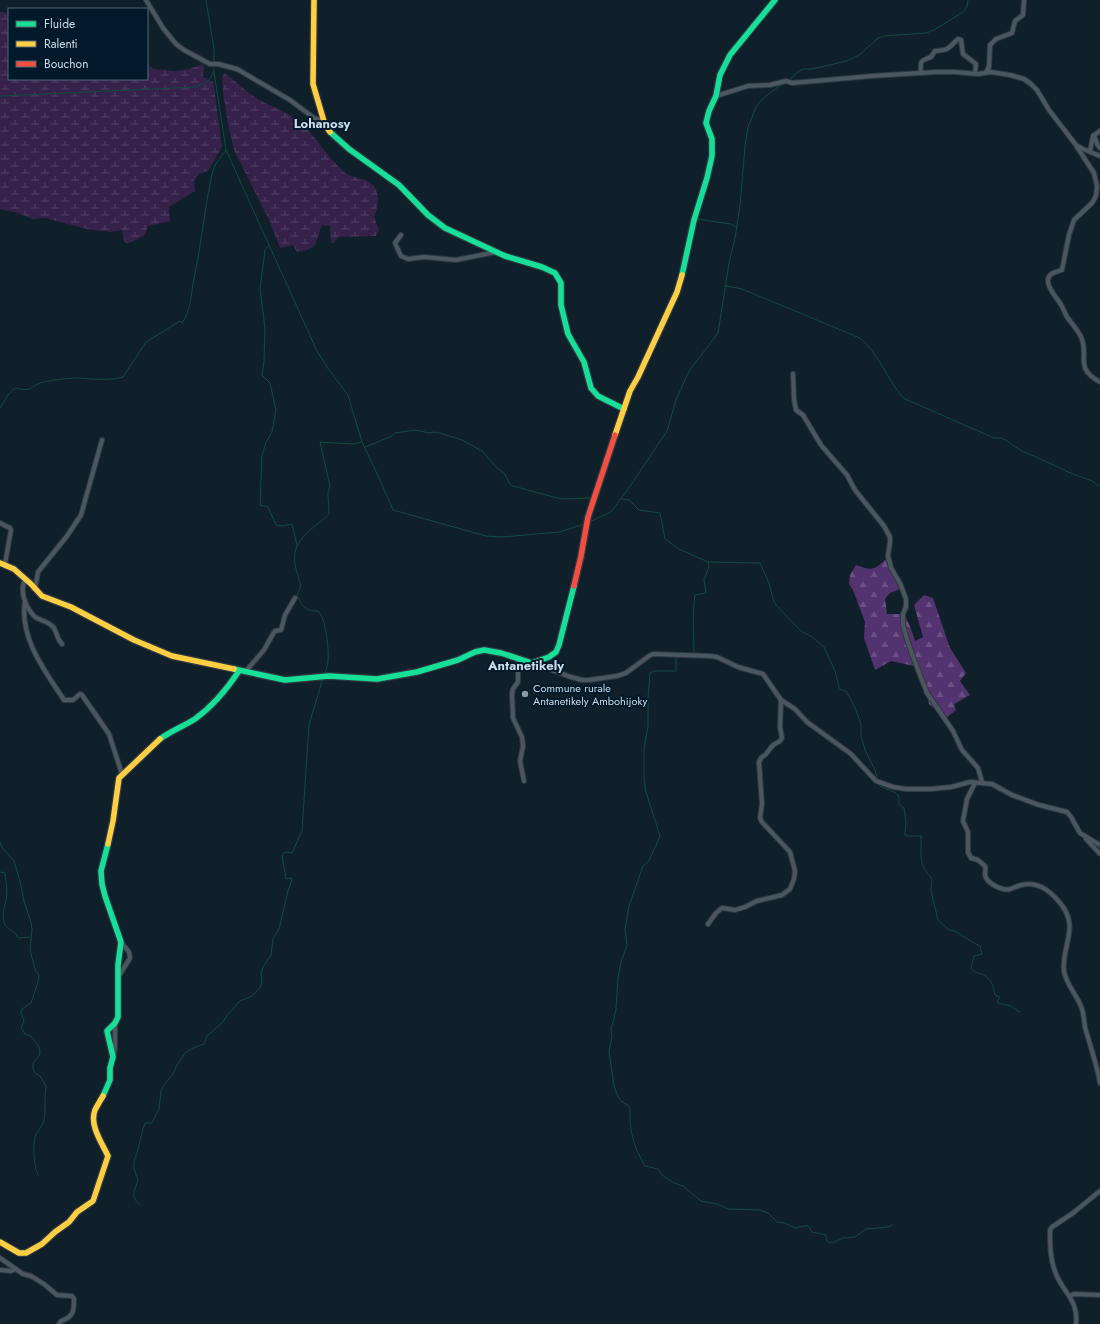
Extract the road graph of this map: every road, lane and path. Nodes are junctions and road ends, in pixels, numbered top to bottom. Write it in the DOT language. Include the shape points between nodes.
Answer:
graph roads {
  1 [pos="146,0"];
  2 [pos="314,0"];
  3 [pos="775,0"];
  4 [pos="1024,0"];
  5 [pos="986,72"];
  6 [pos="921,73"];
  7 [pos="975,74"];
  8 [pos="716,96"];
  9 [pos="323,121"];
  10 [pos="1100,131"];
  11 [pos="1094,135"];
  12 [pos="1076,145"];
  13 [pos="1100,148"];
  14 [pos="1090,151"];
  15 [pos="1100,156"];
  16 [pos="401,235"];
  17 [pos="496,252"];
  18 [pos="793,374"];
  19 [pos="1100,382"];
  20 [pos="624,409"];
  21 [pos="102,440"];
  22 [pos="0,523"];
  23 [pos="3,563"];
  24 [pos="25,580"];
  25 [pos="35,589"];
  26 [pos="295,598"];
  27 [pos="25,601"];
  28 [pos="62,644"];
  29 [pos="518,658"];
  30 [pos="532,663"];
  31 [pos="242,671"];
  32 [pos="781,700"];
  33 [pos="122,774"];
  34 [pos="524,781"];
  35 [pos="975,782"];
  36 [pos="982,782"];
  37 [pos="1083,836"];
  38 [pos="1100,845"];
  39 [pos="1100,854"];
  40 [pos="708,924"];
  41 [pos="121,942"];
  42 [pos="119,976"];
  43 [pos="1100,1083"];
  44 [pos="1100,1191"];
  45 [pos="0,1242"];
  46 [pos="0,1258"];
  47 [pos="0,1270"];
  48 [pos="16,1270"];
  49 [pos="1100,1295"];
  50 [pos="1070,1296"];
  51 [pos="59,1324"];
  52 [pos="1076,1324"];
  1 -- 9 [label="street" via="163,28 184,50 210,64 237,69 290,100 314,118"];
  2 -- 9 [label="street" via="313,84"];
  3 -- 8 [label="street" via="727,60 720,75"];
  4 -- 5 [label="street" via="1023,13 1015,22 1012,33 990,44 989,67"];
  5 -- 7 [label="street"];
  5 -- 12 [label="street" via="1024,79 1031,84"];
  6 -- 7 [label="street"];
  6 -- 7 [label="street" via="923,59 931,57 935,51 944,51 958,39 961,40 964,54 976,64"];
  6 -- 8 [label="street" via="748,86"];
  8 -- 20 [label="street" via="706,123 712,139 712,156 677,292"];
  9 -- 17 [label="street" via="330,133 400,185 438,223"];
  10 -- 11 [label="street"];
  11 -- 13 [label="street"];
  11 -- 14 [label="street"];
  12 -- 14 [label="street"];
  12 -- 19 [label="street" via="1094,173 1096,196 1074,220 1062,270 1051,274 1048,283 1082,338 1084,366 1093,378"];
  14 -- 15 [label="street"];
  16 -- 17 [label="street" via="395,246 402,256 408,259 424,257 456,260"];
  17 -- 20 [label="street" via="555,273 561,283 562,315 568,334 588,372 591,388 598,396"];
  18 -- 36 [label="street" via="796,410 803,415 821,445 847,475 890,537 888,556 906,599 904,625 912,654 927,693 953,731 962,750 978,768"];
  20 -- 30 [label="street" via="588,517 559,645 556,652"];
  21 -- 25 [label="street" via="81,515 38,572"];
  22 -- 23 [label="street" via="11,530"];
  23 -- 24 [label="street"];
  24 -- 25 [label="street"];
  24 -- 27 [label="street" via="22,588"];
  25 -- 31 [label="street" via="42,596 71,607 129,638 172,656"];
  26 -- 31 [label="street" via="285,615 281,630 273,634 264,650"];
  27 -- 28 [label="street" via="35,617 53,627"];
  27 -- 33 [label="street" via="29,642 38,660 64,700 73,700 82,695 109,734"];
  29 -- 30 [label="street"];
  29 -- 31 [label="street" via="484,650 417,672 377,679 320,676 285,680"];
  29 -- 34 [label="street" via="518,682 513,689 512,698 513,718 522,737 520,761"];
  30 -- 32 [label="street" via="571,677 589,680 626,673 653,654 710,656 763,674"];
  31 -- 33 [label="street" via="203,713 156,742 136,764"];
  32 -- 35 [label="street" via="851,754 878,782 893,787 931,789"];
  32 -- 40 [label="street" via="782,738 760,758 759,762 762,804 760,818 790,852 795,871 794,879 790,889 782,894 735,910 722,908"];
  33 -- 41 [label="street" via="119,778 109,841 101,871 103,890"];
  35 -- 36 [label="street"];
  35 -- 43 [label="street" via="967,800 963,821 968,832 968,852 971,858 982,862 986,878 1002,889 1028,884 1042,887 1060,904 1068,916 1070,929 1063,964 1064,972 1083,1011"];
  36 -- 37 [label="street" via="1039,805 1067,812"];
  37 -- 38 [label="street"];
  37 -- 39 [label="street"];
  41 -- 42 [label="street"];
  41 -- 42 [label="street" via="129,952 130,958"];
  42 -- 45 [label="street" via="118,1017 107,1031 113,1057 110,1080 94,1112 96,1129 108,1156 95,1198 42,1244 26,1253 19,1253"];
  44 -- 50 [label="street" via="1050,1230 1056,1274 1063,1289"];
  46 -- 48 [label="street"];
  47 -- 48 [label="street"];
  48 -- 51 [label="street" via="37,1279 57,1295 72,1296 73,1313"];
  49 -- 50 [label="street"];
  50 -- 52 [label="street" via="1076,1310"];
}
